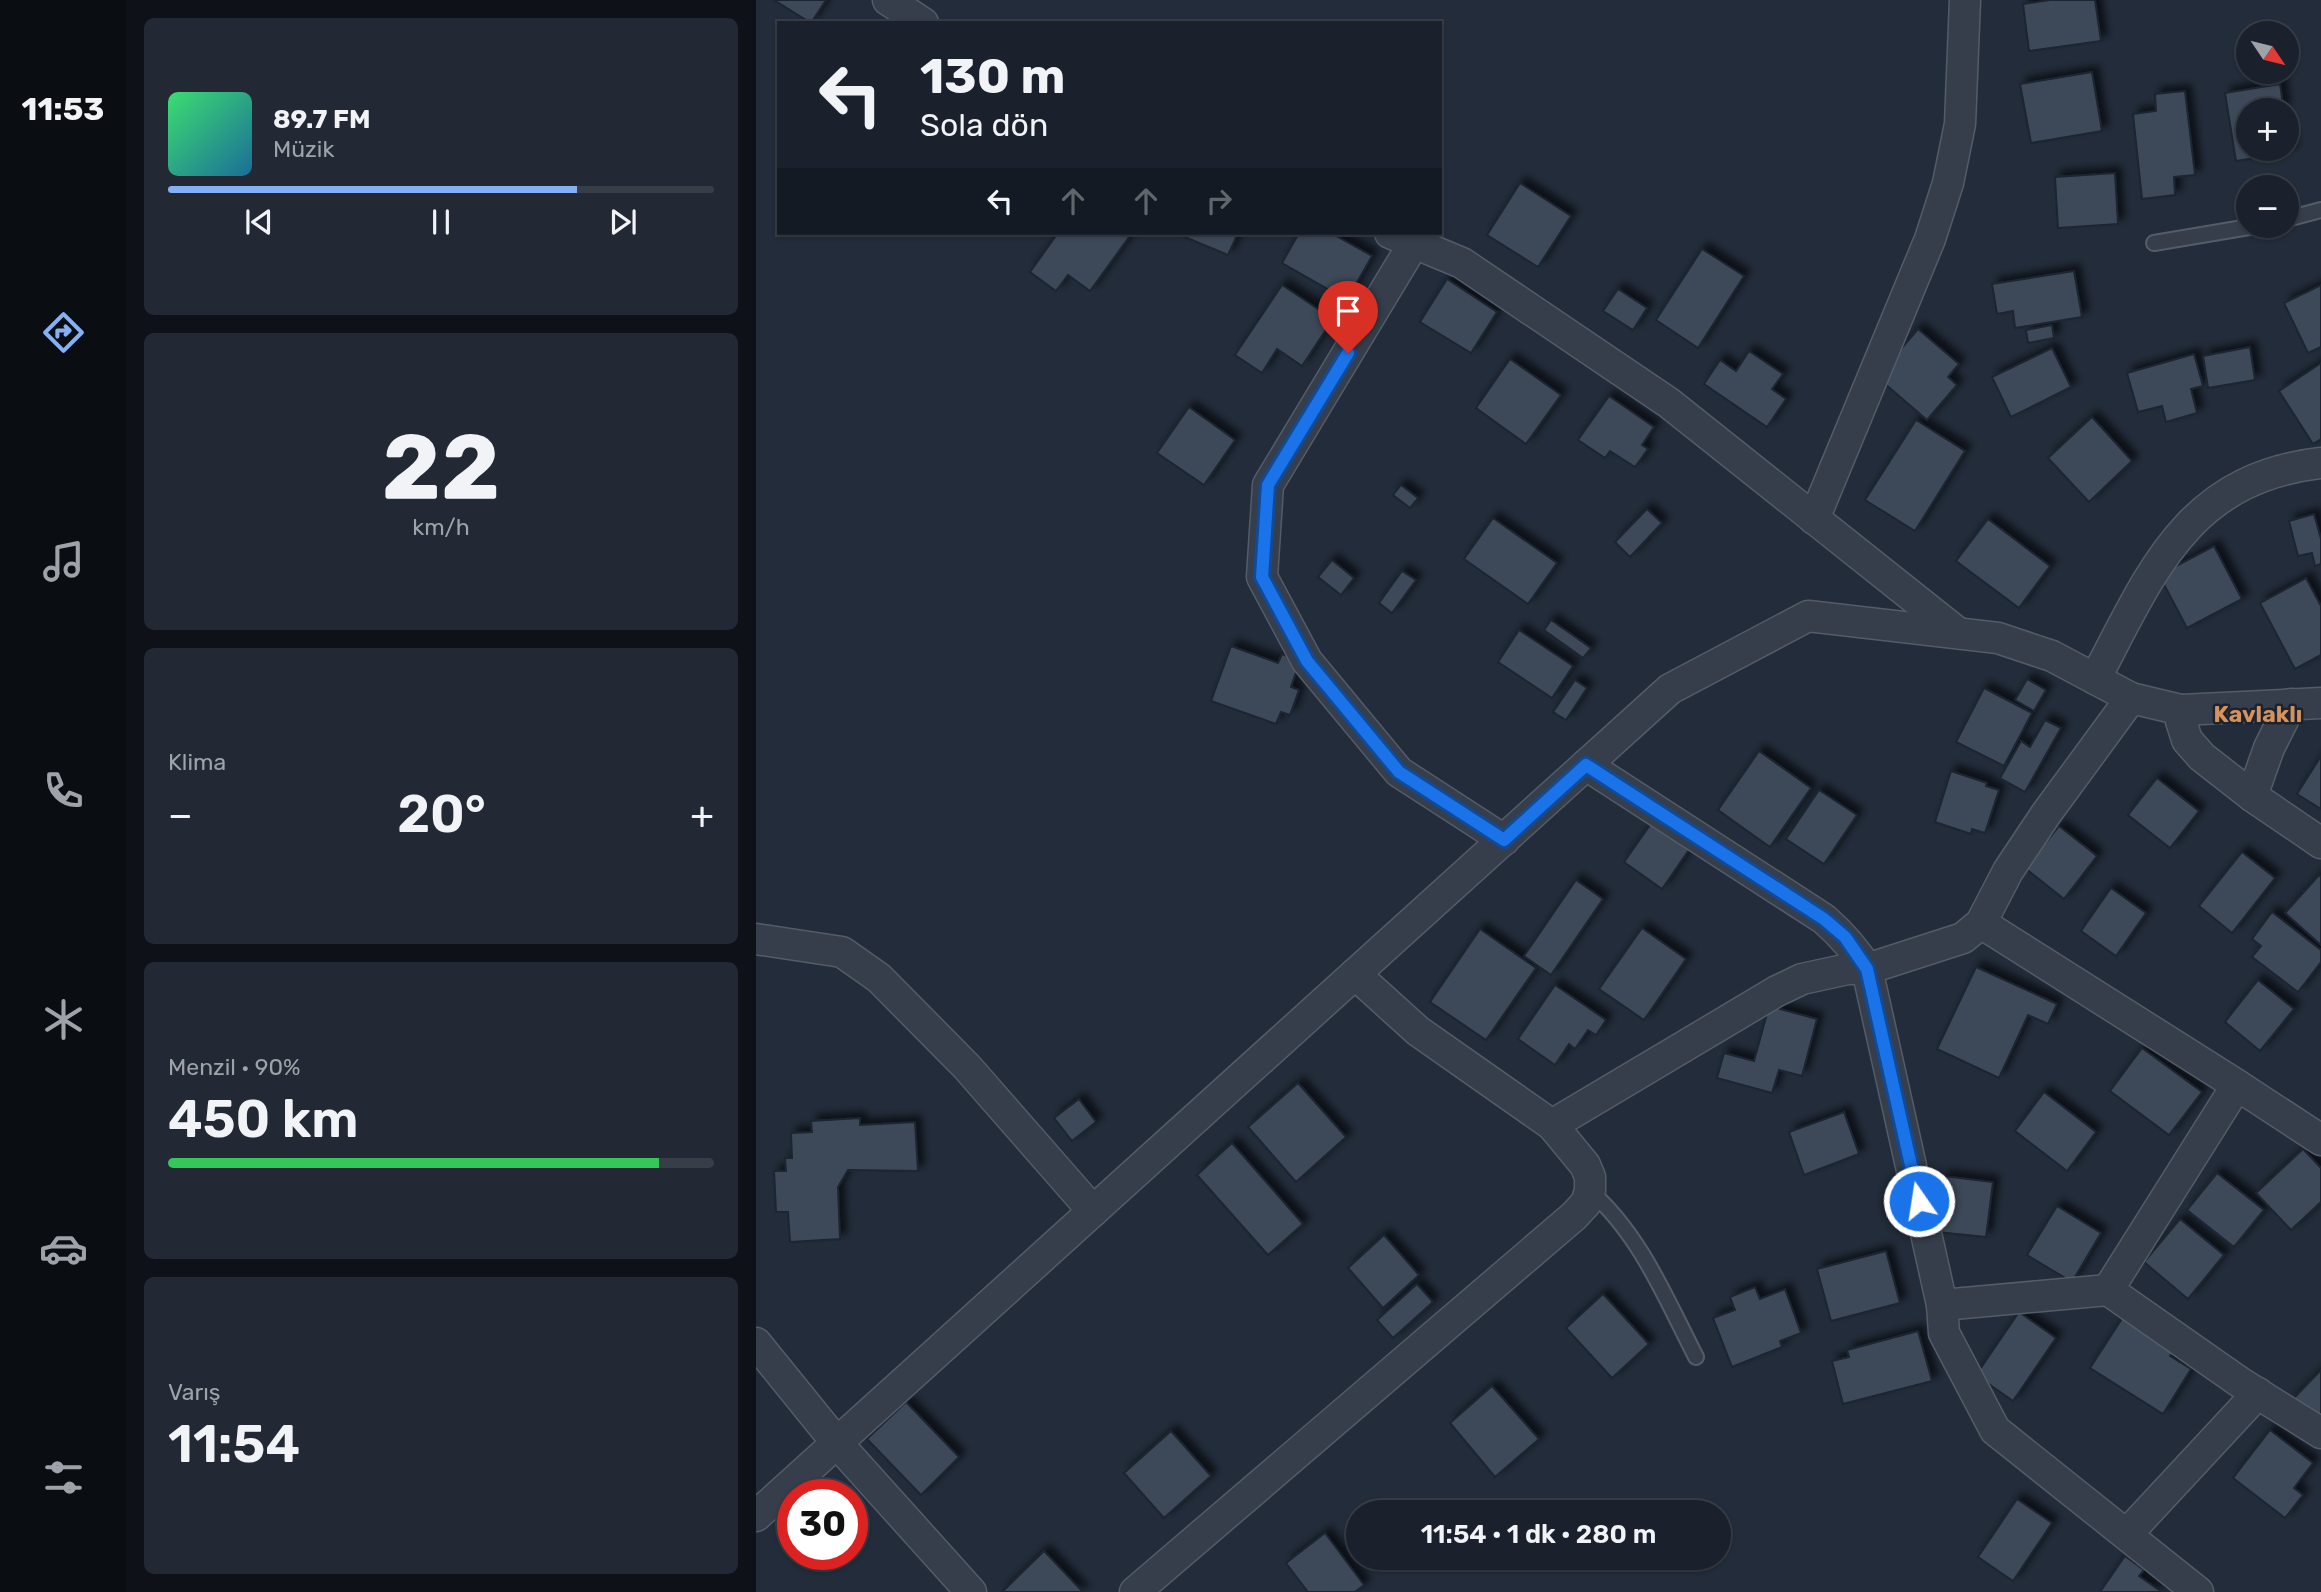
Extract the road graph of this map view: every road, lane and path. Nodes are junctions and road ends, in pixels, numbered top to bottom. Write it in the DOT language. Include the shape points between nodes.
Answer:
graph roads {
  1 [pos="888,0"];
  2 [pos="1965,0"];
  3 [pos="920,21"];
  4 [pos="2320,212"];
  5 [pos="2299,216"];
  6 [pos="2236,229"];
  7 [pos="1402,238"];
  8 [pos="2154,243"];
  9 [pos="2321,463"];
  10 [pos="1814,519"];
  11 [pos="1958,633"];
  12 [pos="2095,679"];
  13 [pos="2130,698"];
  14 [pos="2321,702"];
  15 [pos="2291,704"];
  16 [pos="2181,709"];
  17 [pos="1586,765"];
  18 [pos="2252,796"];
  19 [pos="1504,840"];
  20 [pos="2321,843"];
  21 [pos="1981,923"];
  22 [pos="756,939"];
  23 [pos="1867,969"];
  24 [pos="1356,974"];
  25 [pos="2237,1085"];
  26 [pos="1552,1125"];
  27 [pos="2321,1140"];
  28 [pos="1590,1191"];
  29 [pos="1093,1211"];
  30 [pos="2108,1290"];
  31 [pos="1942,1305"];
  32 [pos="756,1343"];
  33 [pos="1696,1357"];
  34 [pos="2258,1393"];
  35 [pos="2321,1433"];
  36 [pos="837,1443"];
  37 [pos="756,1516"];
  38 [pos="2127,1534"];
  39 [pos="971,1592"];
  40 [pos="1135,1592"];
  41 [pos="2198,1592"];
  1 -- 3 [label="street"];
  2 -- 10 [label="street" via="1960,124 1948,183 1930,239"];
  4 -- 5 [label="lane"];
  6 -- 8 [label="lane"];
  7 -- 10 [label="street" via="1462,263 1669,403"];
  7 -- 19 [label="street" via="1268,485 1262,577 1307,661 1399,772"];
  9 -- 12 [label="street" via="2291,466 2252,480 2212,504 2178,536 2154,569"];
  10 -- 11 [label="street"];
  11 -- 12 [label="street" via="1998,638 2052,656"];
  11 -- 17 [label="street" via="1808,616 1670,689"];
  12 -- 13 [label="street"];
  13 -- 16 [label="street"];
  13 -- 21 [label="street" via="2008,871"];
  14 -- 15 [label="street"];
  15 -- 16 [label="street"];
  15 -- 18 [label="street"];
  16 -- 18 [label="street" via="2187,740"];
  17 -- 19 [label="street"];
  17 -- 23 [label="street" via="1824,919 1845,937"];
  18 -- 20 [label="street"];
  19 -- 24 [label="street"];
  21 -- 23 [label="street" via="1963,938"];
  21 -- 25 [label="street"];
  22 -- 29 [label="street" via="842,952 879,978 967,1068"];
  23 -- 26 [label="street" via="1829,972 1777,991"];
  23 -- 31 [label="street"];
  24 -- 26 [label="street" via="1418,1031"];
  24 -- 29 [label="street"];
  25 -- 27 [label="street"];
  25 -- 30 [label="street"];
  26 -- 28 [label="street" via="1585,1164"];
  28 -- 33 [label="lane" via="1635,1241"];
  28 -- 40 [label="street" via="1574,1216"];
  29 -- 36 [label="street"];
  30 -- 31 [label="street"];
  30 -- 34 [label="street"];
  31 -- 38 [label="street" via="1944,1333 1995,1430"];
  32 -- 36 [label="street"];
  34 -- 35 [label="street"];
  34 -- 38 [label="street"];
  36 -- 37 [label="street"];
  36 -- 39 [label="street"];
  38 -- 41 [label="street"];
}
